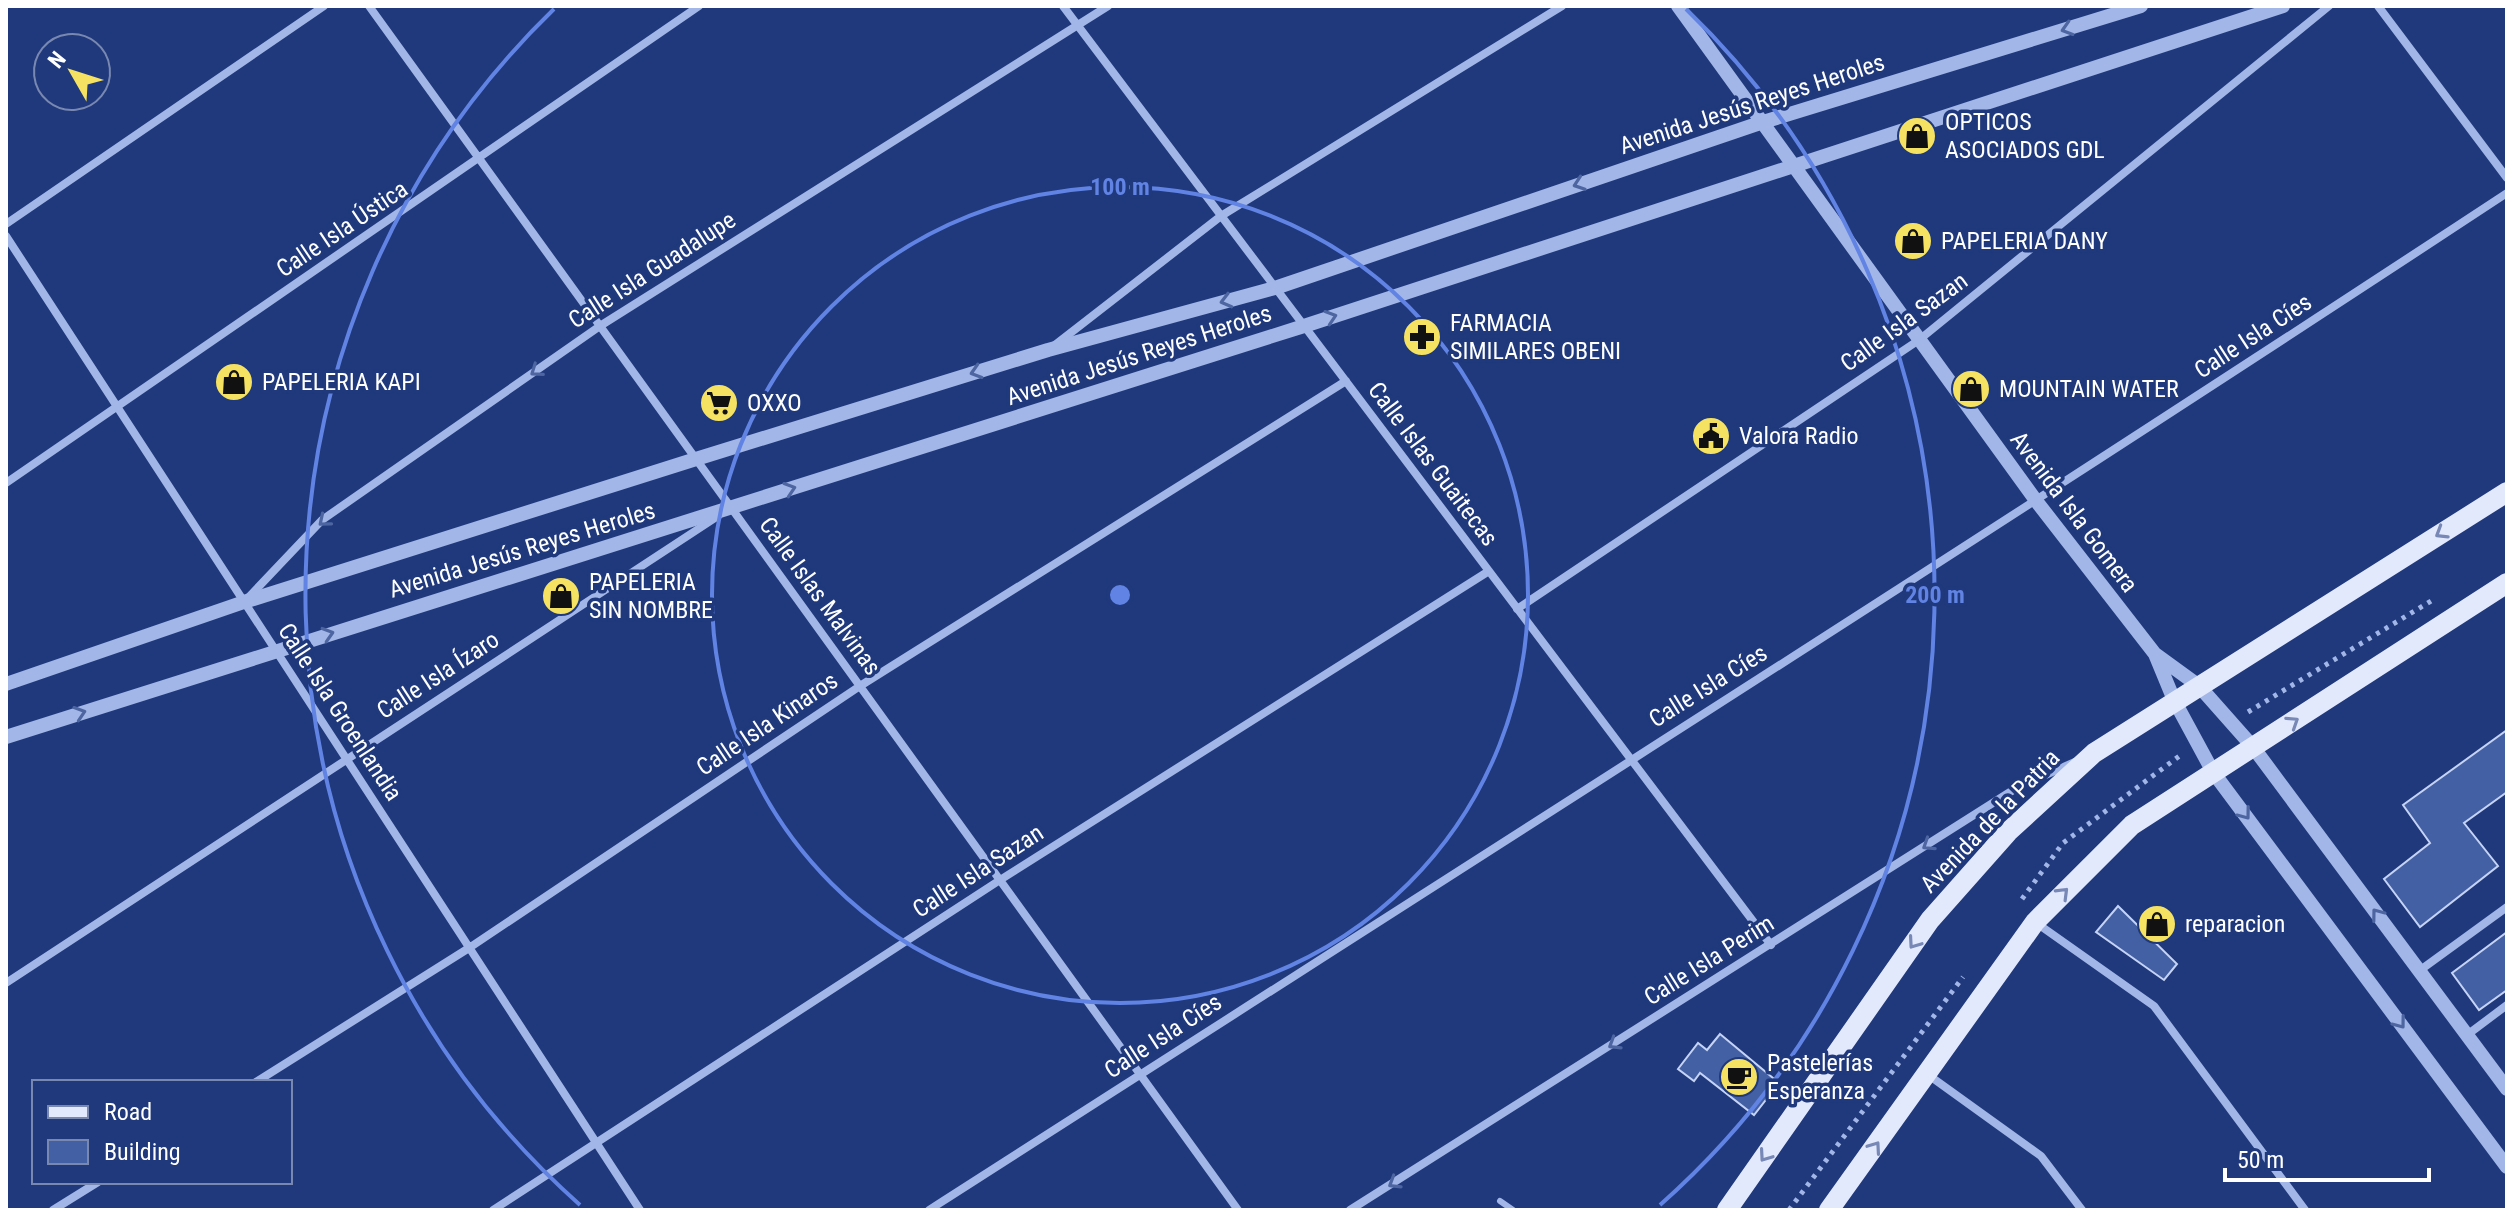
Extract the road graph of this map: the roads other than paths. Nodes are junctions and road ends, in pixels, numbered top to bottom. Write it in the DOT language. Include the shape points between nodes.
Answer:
graph roads {
  1 [pos="324,6"];
  2 [pos="369,6"];
  3 [pos="699,6"];
  4 [pos="1063,6"];
  5 [pos="1108,6"];
  6 [pos="1562,6"];
  7 [pos="1678,6"];
  8 [pos="2141,6"];
  9 [pos="2283,6"];
  10 [pos="2329,6"];
  11 [pos="2378,6"];
  12 [pos="1077,25"];
  13 [pos="1760,123"];
  14 [pos="480,160"];
  15 [pos="1791,166"];
  16 [pos="2507,178"];
  17 [pos="2507,193"];
  18 [pos="1221,216"];
  19 [pos="6,224"];
  20 [pos="6,236"];
  21 [pos="1275,288"];
  22 [pos="600,326"];
  23 [pos="1304,326"];
  24 [pos="1919,340"];
  25 [pos="1048,350"];
  26 [pos="1346,381"];
  27 [pos="117,407"];
  28 [pos="696,459"];
  29 [pos="6,483"];
  30 [pos="2507,492"];
  31 [pos="2037,502"];
  32 [pos="732,507"];
  33 [pos="1489,571"];
  34 [pos="2507,583"];
  35 [pos="244,602"];
  36 [pos="1517,609"];
  37 [pos="276,650"];
  38 [pos="2155,654"];
  39 [pos="6,684"];
  40 [pos="860,686"];
  41 [pos="2199,686"];
  42 [pos="2174,700"];
  43 [pos="6,737"];
  44 [pos="2253,747"];
  45 [pos="2094,753"];
  46 [pos="346,758"];
  47 [pos="1629,759"];
  48 [pos="2213,772"];
  49 [pos="1000,880"];
  50 [pos="2506,909"];
  51 [pos="2035,922"];
  52 [pos="1771,945"];
  53 [pos="469,948"];
  54 [pos="2419,971"];
  55 [pos="6,983"];
  56 [pos="2507,1005"];
  57 [pos="2467,1035"];
  58 [pos="1926,1074"];
  59 [pos="1140,1075"];
  60 [pos="259,1080"];
  61 [pos="2507,1089"];
  62 [pos="595,1142"];
  63 [pos="2507,1167"];
  64 [pos="95,1184"];
  65 [pos="1500,1201"];
  66 [pos="1839,1206"];
  67 [pos="53,1210"];
  68 [pos="493,1210"];
  69 [pos="640,1210"];
  70 [pos="929,1210"];
  71 [pos="1238,1210"];
  72 [pos="1350,1210"];
  73 [pos="1513,1210"];
  74 [pos="1727,1210"];
  75 [pos="2082,1210"];
  76 [pos="2305,1210"];
  1 -- 19 [label="street"];
  2 -- 14 [label="street, Calle Islas Malvinas"];
  3 -- 14 [label="street, Calle Isla Ústica"];
  4 -- 12 [label="street, Calle Islas Guaitecas"];
  5 -- 12 [label="street, Calle Isla Guadalupe"];
  6 -- 18 [label="street"];
  7 -- 13 [label="street, Avenida Isla Gomera"];
  8 -- 13 [label="street, Avenida Jesús Reyes Heroles, one-way"];
  9 -- 15 [label="street, Avenida Jesús Reyes Heroles"];
  10 -- 24 [label="street, Calle Isla Sazan"];
  11 -- 16 [label="street"];
  12 -- 18 [label="street, Calle Islas Guaitecas"];
  12 -- 22 [label="street, Calle Isla Guadalupe"];
  13 -- 15 [label="street, Avenida Isla Gomera"];
  13 -- 21 [label="street, Avenida Jesús Reyes Heroles, one-way"];
  14 -- 22 [label="street, Calle Islas Malvinas"];
  14 -- 27 [label="street, Calle Isla Ústica"];
  23 -- 15 [label="street, Avenida Jesús Reyes Heroles, one-way"];
  15 -- 24 [label="street, Avenida Isla Gomera"];
  17 -- 31 [label="street, Calle Isla Cíes"];
  18 -- 21 [label="street, Calle Islas Guaitecas"];
  18 -- 25 [label="street"];
  20 -- 27 [label="street, Calle Isla Groenlandia"];
  21 -- 23 [label="street, Calle Islas Guaitecas"];
  21 -- 25 [label="street, Avenida Jesús Reyes Heroles, one-way"];
  22 -- 28 [label="street, Calle Islas Malvinas"];
  22 -- 35 [label="street, Calle Isla Guadalupe, one-way" via="322,520"];
  23 -- 26 [label="street, Calle Islas Guaitecas"];
  32 -- 23 [label="street, Avenida Jesús Reyes Heroles, one-way"];
  24 -- 31 [label="street, Avenida Isla Gomera"];
  24 -- 36 [label="street, Calle Isla Sazan"];
  25 -- 28 [label="street, Avenida Jesús Reyes Heroles, one-way"];
  26 -- 33 [label="street, Calle Islas Guaitecas"];
  26 -- 40 [label="street, Calle Isla Kinaros"];
  27 -- 29 [label="street, Calle Isla Ústica"];
  27 -- 35 [label="street, Calle Isla Groenlandia"];
  28 -- 32 [label="street, Calle Islas Malvinas"];
  28 -- 35 [label="street, Avenida Jesús Reyes Heroles"];
  30 -- 41 [label="main road, Avenida de la Patria, one-way"];
  31 -- 38 [label="street, Avenida Isla Gomera"];
  31 -- 47 [label="street, Calle Isla Cíes"];
  37 -- 32 [label="street, Avenida Jesús Reyes Heroles, one-way"];
  32 -- 40 [label="street, Calle Islas Malvinas"];
  32 -- 46 [label="street, Calle Isla Ízaro"];
  33 -- 36 [label="street, Calle Islas Guaitecas"];
  33 -- 49 [label="street, Calle Isla Sazan"];
  44 -- 34 [label="main road, one-way"];
  35 -- 37 [label="street, Calle Isla Groenlandia"];
  35 -- 39 [label="street, Avenida Jesús Reyes Heroles"];
  36 -- 47 [label="street, Calle Islas Guaitecas"];
  43 -- 37 [label="street, Avenida Jesús Reyes Heroles, one-way"];
  37 -- 46 [label="street, Calle Isla Groenlandia"];
  38 -- 41 [label="street, Avenida Isla Gomera"];
  38 -- 42 [label="street, Avenida Isla Gomera"];
  40 -- 49 [label="street, Calle Islas Malvinas"];
  40 -- 53 [label="street, Calle Isla Kinaros"];
  41 -- 42 [label="main road, Avenida de la Patria"];
  41 -- 44 [label="street, Avenida Isla Gomera"];
  42 -- 45 [label="main road, Avenida de la Patria"];
  42 -- 48 [label="street, Avenida Isla Gomera"];
  44 -- 48 [label="main road"];
  54 -- 44 [label="street, Avenida Isla Gomera, one-way"];
  45 -- 52 [label="street, Calle Isla Perim, one-way" via="2018,787"];
  45 -- 74 [label="main road, Avenida de la Patria, one-way" via="2008,832 1930,920"];
  46 -- 53 [label="street, Calle Isla Groenlandia"];
  46 -- 55 [label="street, Calle Isla Ízaro"];
  47 -- 52 [label="street, Calle Islas Guaitecas"];
  47 -- 59 [label="street, Calle Isla Cíes"];
  51 -- 48 [label="main road, one-way" via="2132,825"];
  48 -- 63 [label="street, Avenida Isla Gomera, one-way"];
  49 -- 59 [label="street, Calle Islas Malvinas"];
  49 -- 62 [label="street, Calle Isla Sazan"];
  50 -- 54 [label="street"];
  51 -- 58 [label="main road"];
  51 -- 76 [label="street" via="2154,1006"];
  52 -- 72 [label="street, Calle Isla Perim, one-way"];
  53 -- 60 [label="street, Calle Isla Kinaros"];
  53 -- 62 [label="street, Calle Isla Groenlandia"];
  54 -- 57 [label="street, Avenida Isla Gomera"];
  56 -- 57 [label="street"];
  57 -- 61 [label="street, Avenida Isla Gomera"];
  66 -- 58 [label="main road, one-way"];
  58 -- 75 [label="street" via="2041,1156"];
  59 -- 70 [label="street, Calle Isla Cíes"];
  59 -- 71 [label="street, Calle Islas Malvinas"];
  62 -- 68 [label="street, Calle Isla Sazan"];
  62 -- 69 [label="street, Calle Isla Groenlandia"];
  64 -- 67 [label="street"];
  65 -- 73 [label="lane"];
}
